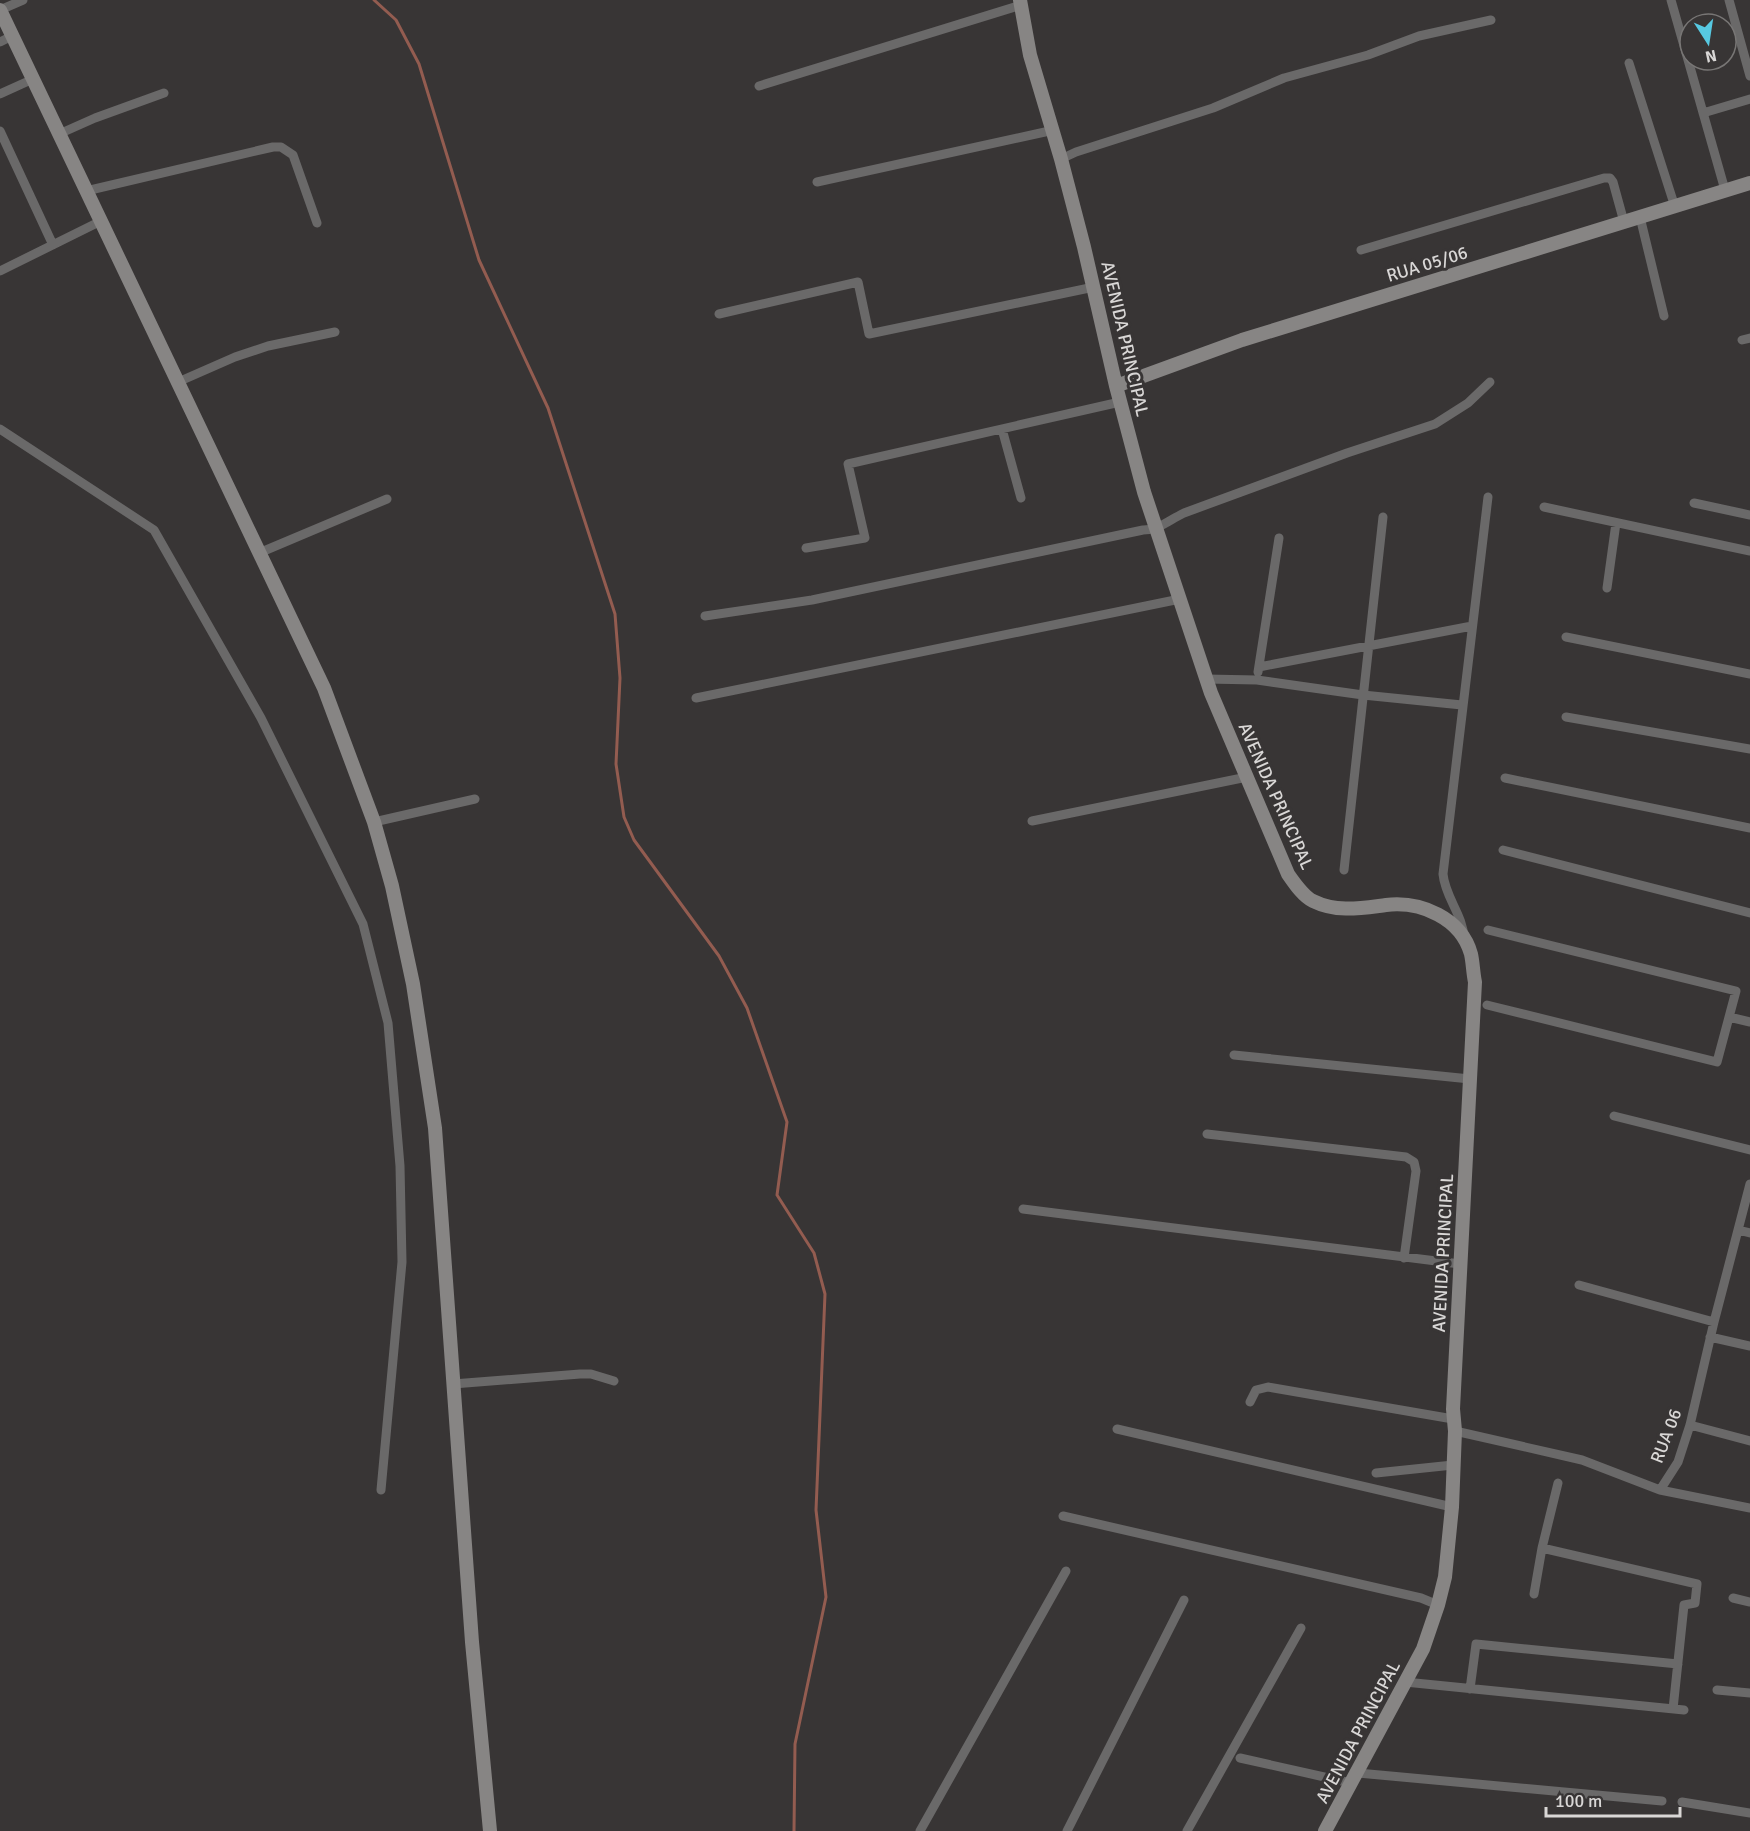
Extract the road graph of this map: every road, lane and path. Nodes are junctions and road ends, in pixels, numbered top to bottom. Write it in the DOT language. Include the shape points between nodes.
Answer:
graph roads {
  1 [pos="23,0"];
  2 [pos="1671,0"];
  3 [pos="1730,0"];
  4 [pos="1020,2"];
  5 [pos="0,10"];
  6 [pos="1491,20"];
  7 [pos="6,39"];
  8 [pos="1629,63"];
  9 [pos="1750,76"];
  10 [pos="33,79"];
  11 [pos="759,86"];
  12 [pos="164,93"];
  13 [pos="0,94"];
  14 [pos="1750,99"];
  15 [pos="1703,113"];
  16 [pos="1053,130"];
  17 [pos="0,131"];
  18 [pos="59,134"];
  19 [pos="1061,159"];
  20 [pos="817,182"];
  21 [pos="1750,183"];
  22 [pos="1725,190"];
  23 [pos="86,191"];
  24 [pos="1675,207"];
  25 [pos="1640,217"];
  26 [pos="101,221"];
  27 [pos="1624,222"];
  28 [pos="317,223"];
  29 [pos="53,245"];
  30 [pos="1361,250"];
  31 [pos="0,270"];
  32 [pos="1094,287"];
  33 [pos="719,314"];
  34 [pos="1664,316"];
  35 [pos="335,332"];
  36 [pos="178,382"];
  37 [pos="1490,382"];
  38 [pos="1116,386"];
  39 [pos="1120,402"];
  40 [pos="0,429"];
  41 [pos="1002,429"];
  42 [pos="1488,497"];
  43 [pos="387,498"];
  44 [pos="1021,498"];
  45 [pos="1694,503"];
  46 [pos="1544,507"];
  47 [pos="1750,515"];
  48 [pos="1383,517"];
  49 [pos="1616,523"];
  50 [pos="1156,530"];
  51 [pos="1279,538"];
  52 [pos="806,548"];
  53 [pos="1750,550"];
  54 [pos="259,553"];
  55 [pos="1607,588"];
  56 [pos="1180,599"];
  57 [pos="705,616"];
  58 [pos="1472,626"];
  59 [pos="1566,637"];
  60 [pos="1368,645"];
  61 [pos="1259,667"];
  62 [pos="1750,675"];
  63 [pos="1206,679"];
  64 [pos="1257,680"];
  65 [pos="1363,694"];
  66 [pos="696,698"];
  67 [pos="1462,705"];
  68 [pos="1566,717"];
  69 [pos="1750,749"];
  70 [pos="1247,777"];
  71 [pos="1505,778"];
  72 [pos="475,799"];
  73 [pos="1032,821"];
  74 [pos="374,822"];
  75 [pos="1750,828"];
  76 [pos="1503,850"];
  77 [pos="1344,870"];
  78 [pos="1750,913"];
  79 [pos="1488,930"];
  80 [pos="1464,938"];
  81 [pos="1487,1005"];
  82 [pos="1729,1017"];
  83 [pos="1750,1022"];
  84 [pos="1234,1055"];
  85 [pos="1470,1079"];
  86 [pos="1614,1116"];
  87 [pos="1208,1134"];
  88 [pos="1750,1150"];
  89 [pos="1750,1184"];
  90 [pos="1023,1209"];
  91 [pos="1737,1230"];
  92 [pos="1750,1233"];
  93 [pos="1404,1258"];
  94 [pos="1460,1264"];
  95 [pos="1579,1286"];
  96 [pos="1714,1323"];
  97 [pos="1710,1337"];
  98 [pos="1750,1346"];
  99 [pos="614,1382"];
  100 [pos="453,1384"];
  101 [pos="1250,1402"];
  102 [pos="1454,1425"];
  103 [pos="1690,1425"];
  104 [pos="1117,1429"];
  105 [pos="1750,1441"];
  106 [pos="1453,1465"];
  107 [pos="1376,1473"];
  108 [pos="1558,1483"];
  109 [pos="381,1490"];
  110 [pos="1660,1490"];
  111 [pos="1452,1507"];
  112 [pos="1750,1508"];
  113 [pos="1063,1516"];
  114 [pos="1542,1548"];
  115 [pos="1065,1571"];
  116 [pos="1534,1594"];
  117 [pos="1734,1598"];
  118 [pos="1184,1600"];
  119 [pos="1750,1602"];
  120 [pos="1438,1605"];
  121 [pos="1301,1628"];
  122 [pos="1678,1664"];
  123 [pos="1405,1682"];
  124 [pos="1470,1689"];
  125 [pos="1717,1690"];
  126 [pos="1750,1693"];
  127 [pos="1673,1709"];
  128 [pos="1684,1710"];
  129 [pos="1240,1758"];
  130 [pos="1354,1778"];
  131 [pos="1662,1801"];
  132 [pos="1682,1802"];
  133 [pos="1750,1813"];
  134 [pos="490,1831"];
  135 [pos="920,1831"];
  136 [pos="1066,1831"];
  137 [pos="1187,1831"];
  138 [pos="1325,1831"];
  1 -- 5 [label="street"];
  2 -- 15 [label="street"];
  3 -- 9 [label="street"];
  4 -- 11 [label="street"];
  4 -- 16 [label="street, AVENIDA PRINCIPAL" via="1030,55"];
  5 -- 7 [label="street"];
  6 -- 19 [label="street" via="1419,36 1284,78 1213,108"];
  7 -- 10 [label="street"];
  8 -- 24 [label="street"];
  10 -- 13 [label="street"];
  10 -- 18 [label="street"];
  12 -- 18 [label="street"];
  14 -- 15 [label="street"];
  15 -- 22 [label="street"];
  16 -- 19 [label="street, AVENIDA PRINCIPAL"];
  16 -- 20 [label="street"];
  17 -- 29 [label="street"];
  18 -- 23 [label="street"];
  19 -- 32 [label="street, AVENIDA PRINCIPAL"];
  21 -- 22 [label="street, RUA 05/06"];
  22 -- 24 [label="street, RUA 05/06"];
  23 -- 26 [label="street"];
  23 -- 28 [label="street" via="281,147 292,155"];
  24 -- 25 [label="street, RUA 05/06"];
  25 -- 27 [label="street, RUA 05/06"];
  25 -- 34 [label="street"];
  26 -- 29 [label="street"];
  26 -- 36 [label="street"];
  27 -- 30 [label="street" via="1613,182 1604,178"];
  27 -- 38 [label="street, RUA 05/06" via="1242,339"];
  29 -- 31 [label="street"];
  32 -- 33 [label="street" via="869,334 858,282"];
  32 -- 38 [label="street, AVENIDA PRINCIPAL"];
  35 -- 36 [label="street" via="268,346"];
  36 -- 54 [label="street"];
  37 -- 50 [label="street" via="1468,403 1436,424 1184,513"];
  38 -- 39 [label="street, AVENIDA PRINCIPAL"];
  39 -- 41 [label="street"];
  39 -- 50 [label="street, AVENIDA PRINCIPAL"];
  40 -- 109 [label="street" via="154,530 261,718 363,924 387,1023 400,1166 402,1262"];
  41 -- 44 [label="street"];
  41 -- 52 [label="street" via="848,465 865,538"];
  42 -- 58 [label="street"];
  43 -- 54 [label="street"];
  45 -- 47 [label="street"];
  46 -- 49 [label="street"];
  48 -- 60 [label="street"];
  49 -- 53 [label="street"];
  49 -- 55 [label="street"];
  50 -- 56 [label="street, AVENIDA PRINCIPAL"];
  50 -- 57 [label="street" via="812,600"];
  51 -- 61 [label="street"];
  54 -- 74 [label="street" via="324,688"];
  56 -- 63 [label="street, AVENIDA PRINCIPAL"];
  56 -- 66 [label="street"];
  58 -- 60 [label="street"];
  58 -- 67 [label="street"];
  59 -- 62 [label="street"];
  60 -- 61 [label="street"];
  60 -- 65 [label="street"];
  61 -- 64 [label="street"];
  63 -- 64 [label="street"];
  63 -- 70 [label="street, AVENIDA PRINCIPAL"];
  64 -- 65 [label="street"];
  65 -- 67 [label="street"];
  65 -- 77 [label="street"];
  67 -- 80 [label="street" via="1443,874"];
  68 -- 69 [label="street"];
  70 -- 73 [label="street"];
  70 -- 80 [label="street, AVENIDA PRINCIPAL" via="1288,874 1312,901 1346,909 1405,905 1422,908 1443,917"];
  71 -- 75 [label="street"];
  72 -- 74 [label="street"];
  74 -- 100 [label="street" via="413,984 435,1128"];
  76 -- 78 [label="street"];
  79 -- 82 [label="street" via="1736,991"];
  80 -- 85 [label="street, AVENIDA PRINCIPAL" via="1475,982"];
  81 -- 82 [label="street" via="1717,1062"];
  82 -- 83 [label="street"];
  84 -- 85 [label="street"];
  85 -- 94 [label="street, AVENIDA PRINCIPAL"];
  86 -- 88 [label="street"];
  87 -- 93 [label="street" via="1406,1157 1414,1162"];
  89 -- 91 [label="street, RUA 06"];
  90 -- 93 [label="street"];
  91 -- 92 [label="street"];
  91 -- 96 [label="street, RUA 06"];
  93 -- 94 [label="street"];
  94 -- 102 [label="street, AVENIDA PRINCIPAL"];
  95 -- 96 [label="street"];
  96 -- 97 [label="street, RUA 06"];
  97 -- 98 [label="street"];
  97 -- 103 [label="street, RUA 06"];
  99 -- 100 [label="street" via="580,1374"];
  100 -- 134 [label="street"];
  101 -- 102 [label="street, RUA 06" via="1256,1390 1268,1388"];
  102 -- 106 [label="street, AVENIDA PRINCIPAL"];
  102 -- 110 [label="street, RUA 06" via="1582,1460"];
  103 -- 105 [label="street"];
  103 -- 110 [label="street, RUA 06" via="1678,1462"];
  104 -- 111 [label="street"];
  106 -- 107 [label="street"];
  106 -- 111 [label="street, AVENIDA PRINCIPAL"];
  108 -- 114 [label="street"];
  110 -- 112 [label="street"];
  111 -- 120 [label="street, AVENIDA PRINCIPAL"];
  113 -- 120 [label="street"];
  114 -- 116 [label="street"];
  114 -- 122 [label="street" via="1697,1584 1695,1603 1684,1605"];
  115 -- 135 [label="street"];
  117 -- 119 [label="street"];
  118 -- 136 [label="street"];
  120 -- 123 [label="street, AVENIDA PRINCIPAL" via="1423,1648"];
  121 -- 137 [label="street"];
  122 -- 124 [label="street" via="1476,1644"];
  122 -- 127 [label="street"];
  123 -- 124 [label="street"];
  123 -- 130 [label="street, AVENIDA PRINCIPAL"];
  124 -- 127 [label="street"];
  125 -- 126 [label="street"];
  127 -- 128 [label="street"];
  129 -- 130 [label="street"];
  130 -- 131 [label="street"];
  130 -- 138 [label="street, AVENIDA PRINCIPAL"];
  132 -- 133 [label="street"];
}
